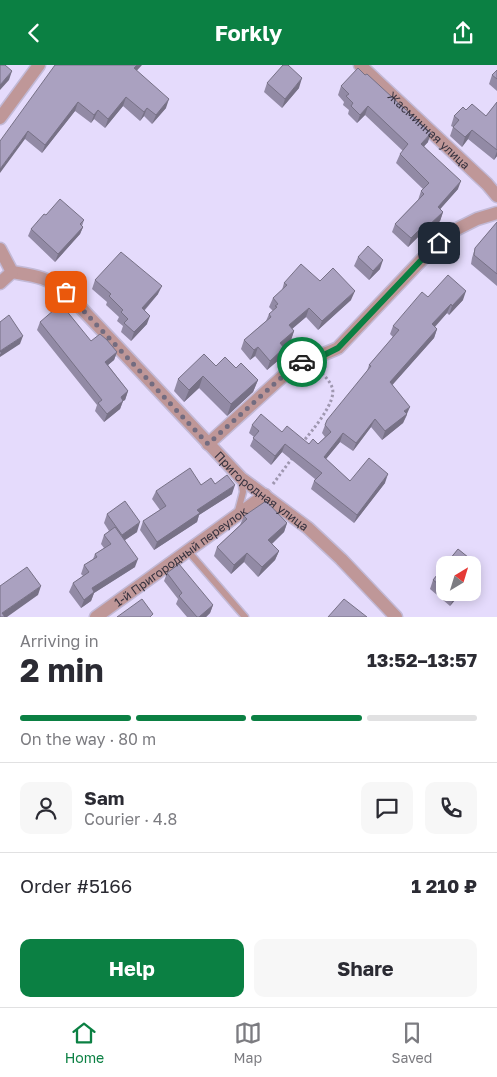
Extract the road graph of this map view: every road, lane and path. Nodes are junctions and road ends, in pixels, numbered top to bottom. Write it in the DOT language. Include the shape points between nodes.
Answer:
graph roads {
  1 [pos="38,65"];
  2 [pos="360,65"];
  3 [pos="0,118"];
  4 [pos="497,195"];
  5 [pos="497,213"];
  6 [pos="0,249"];
  7 [pos="12,272"];
  8 [pos="0,283"];
  9 [pos="317,357"];
  10 [pos="208,444"];
  11 [pos="241,478"];
  12 [pos="265,495"];
  13 [pos="235,516"];
  14 [pos="187,550"];
  15 [pos="96,617"];
  16 [pos="245,617"];
  17 [pos="396,617"];
  1 -- 3 [label="street"];
  2 -- 4 [label="street, Жасминная улица"];
  5 -- 9 [label="street" via="451,232 338,348"];
  6 -- 7 [label="street"];
  7 -- 8 [label="street"];
  7 -- 10 [label="street, Пригородная улица" via="38,276 66,292"];
  9 -- 10 [label="street" via="293,367"];
  9 -- 12 [label="path" via="319,367 333,389 328,407"];
  10 -- 11 [label="street, Пригородная улица"];
  11 -- 12 [label="street, Пригородная улица"];
  11 -- 13 [label="lane" via="244,492"];
  12 -- 13 [label="street, 1-й Пригородный переулок"];
  12 -- 17 [label="street, Пригородная улица" via="341,559"];
  13 -- 14 [label="street, 1-й Пригородный переулок"];
  14 -- 15 [label="street, 1-й Пригородный переулок"];
  14 -- 16 [label="lane"];
}
